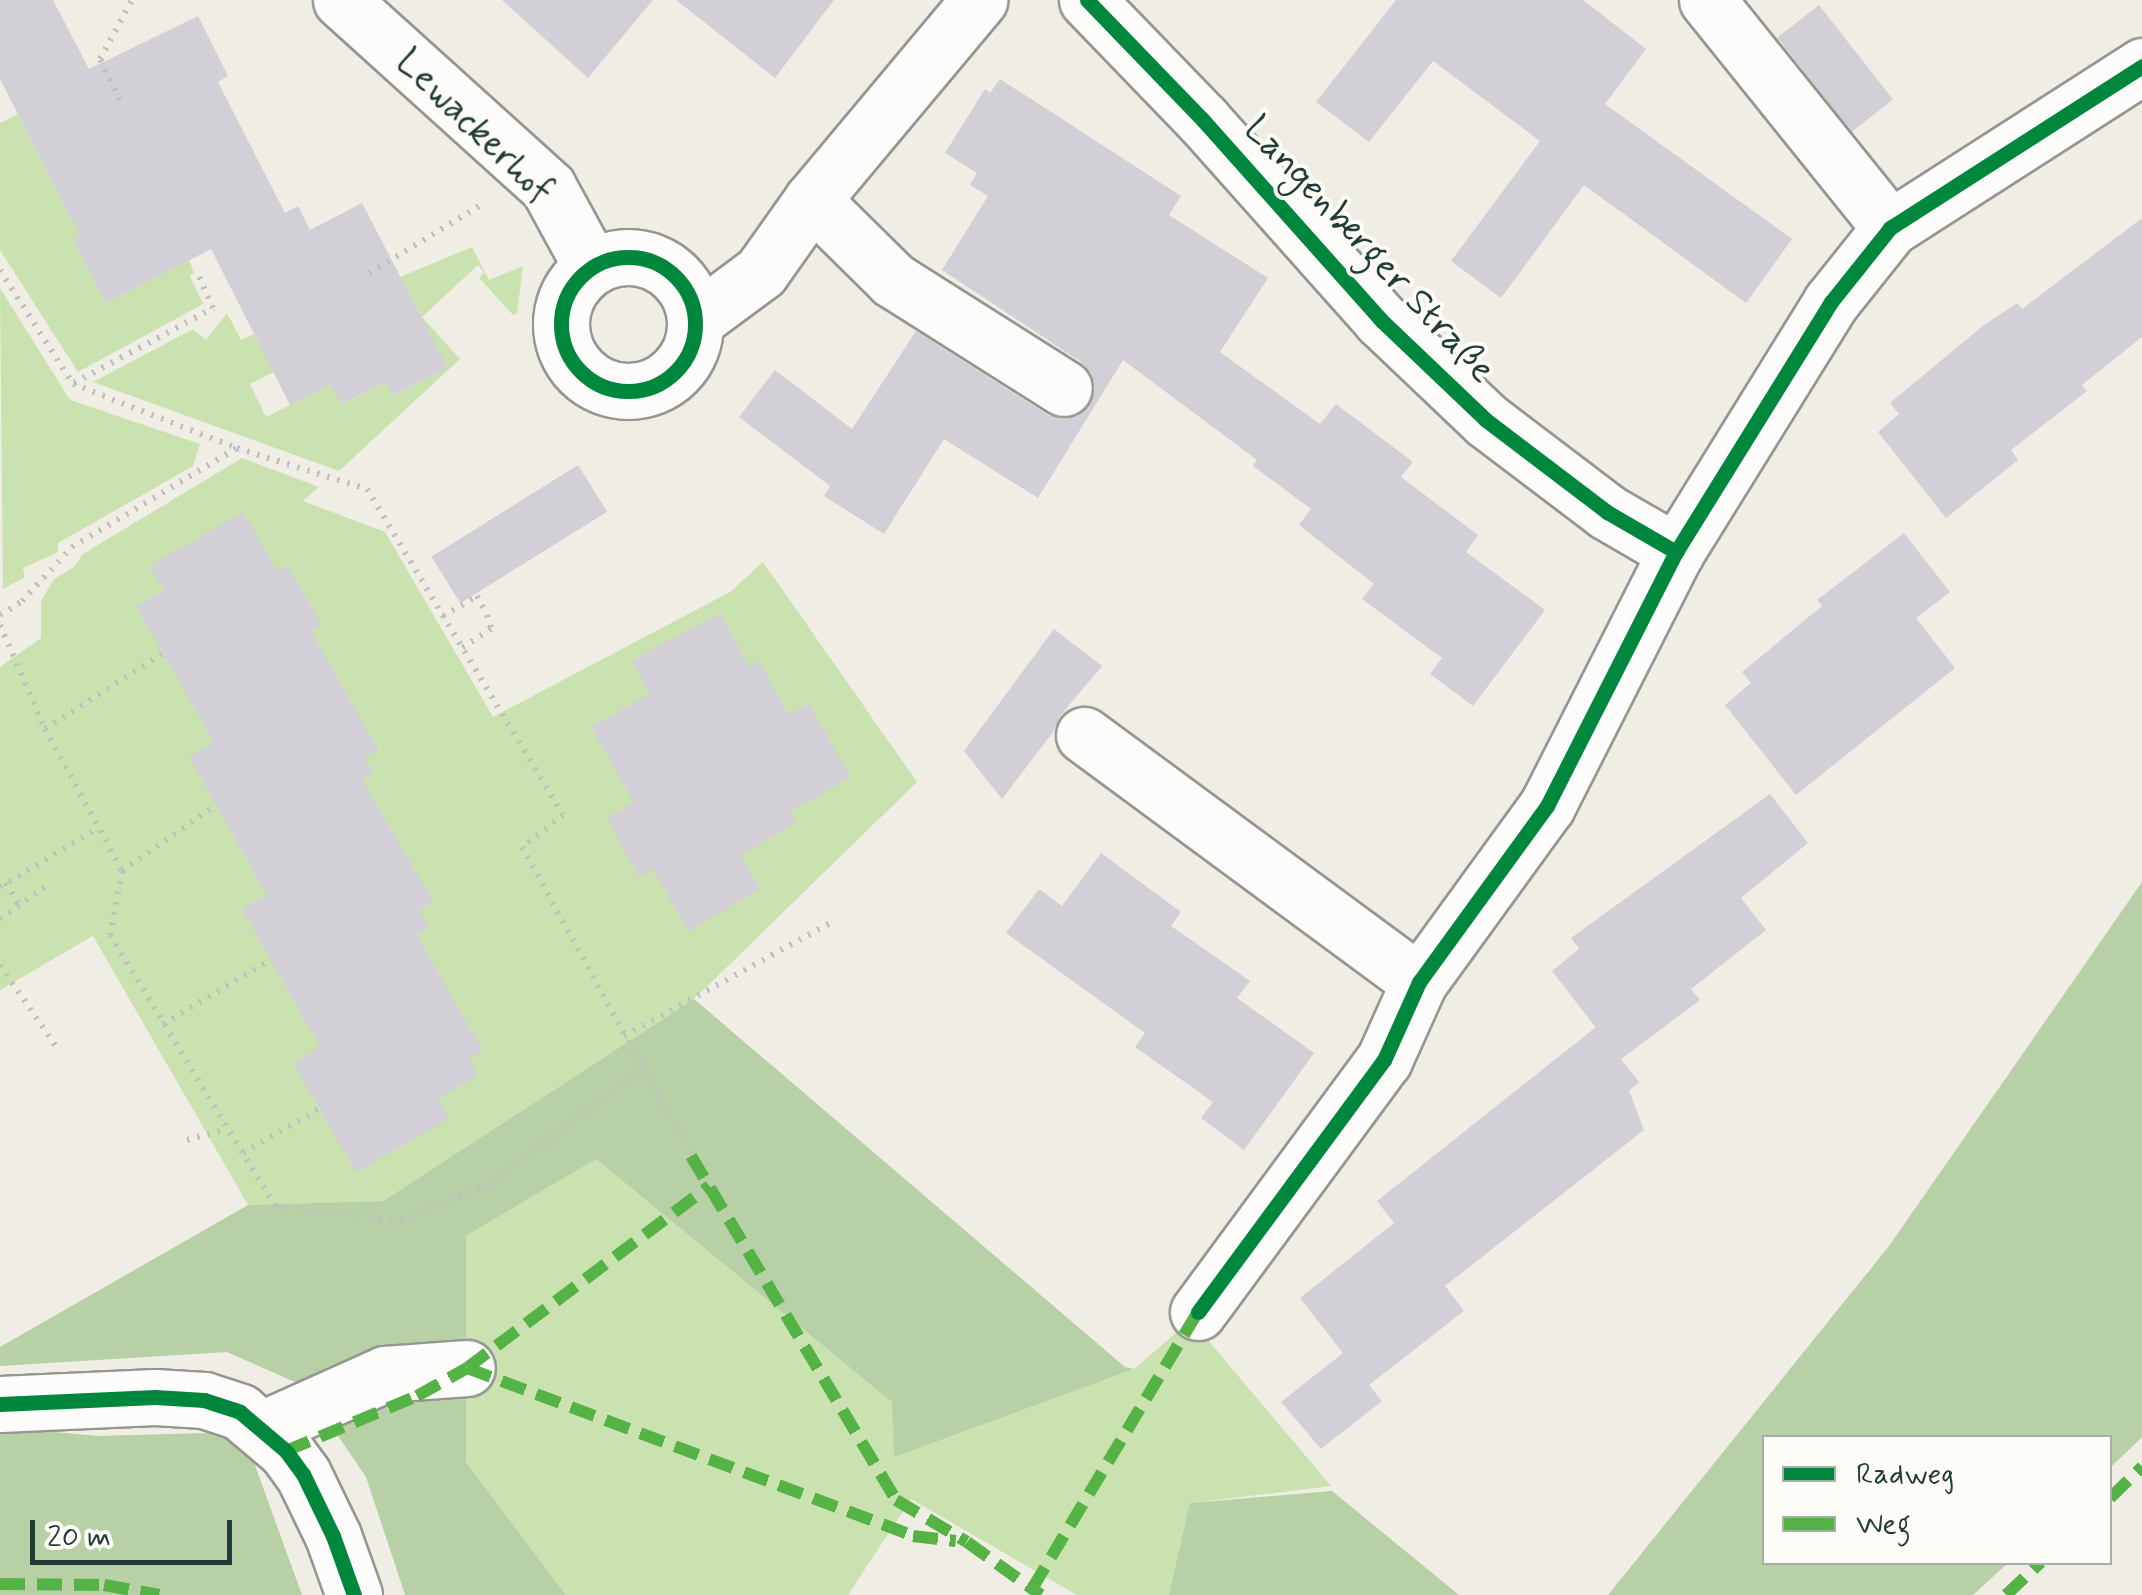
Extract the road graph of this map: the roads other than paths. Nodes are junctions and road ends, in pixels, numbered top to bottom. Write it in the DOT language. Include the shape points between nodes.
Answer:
graph roads {
  1 [pos="341,0"];
  2 [pos="979,0"];
  3 [pos="1087,0"];
  4 [pos="1708,0"];
  5 [pos="2142,66"];
  6 [pos="812,200"];
  7 [pos="1890,228"];
  8 [pos="591,266"];
  9 [pos="696,320"];
  10 [pos="1064,388"];
  11 [pos="1676,552"];
  12 [pos="1084,735"];
  13 [pos="1419,982"];
  14 [pos="1198,1312"];
  15 [pos="467,1368"];
  16 [pos="0,1404"];
  17 [pos="262,1428"];
  18 [pos="354,1595"];
  1 -- 8 [label="street, Lewackerhof" via="548,187"];
  2 -- 6 [label="street"];
  3 -- 11 [label="street, Langenberger Straße" via="1380,320 1460,395 1607,512"];
  4 -- 7 [label="street"];
  5 -- 7 [label="street"];
  6 -- 9 [label="street" via="761,272"];
  6 -- 10 [label="street" via="892,280"];
  7 -- 11 [label="street" via="1831,302"];
  8 -- 9 [label="street" via="614,258 659,263 684,288"];
  8 -- 9 [label="street" via="565,299 562,340 585,376 603,386 624,392 665,381 688,354"];
  11 -- 13 [label="street" via="1547,806"];
  12 -- 13 [label="street"];
  13 -- 14 [label="street" via="1384,1060"];
  15 -- 17 [label="street" via="385,1374"];
  16 -- 17 [label="street" via="204,1400"];
  17 -- 18 [label="street" via="319,1502"];
}
